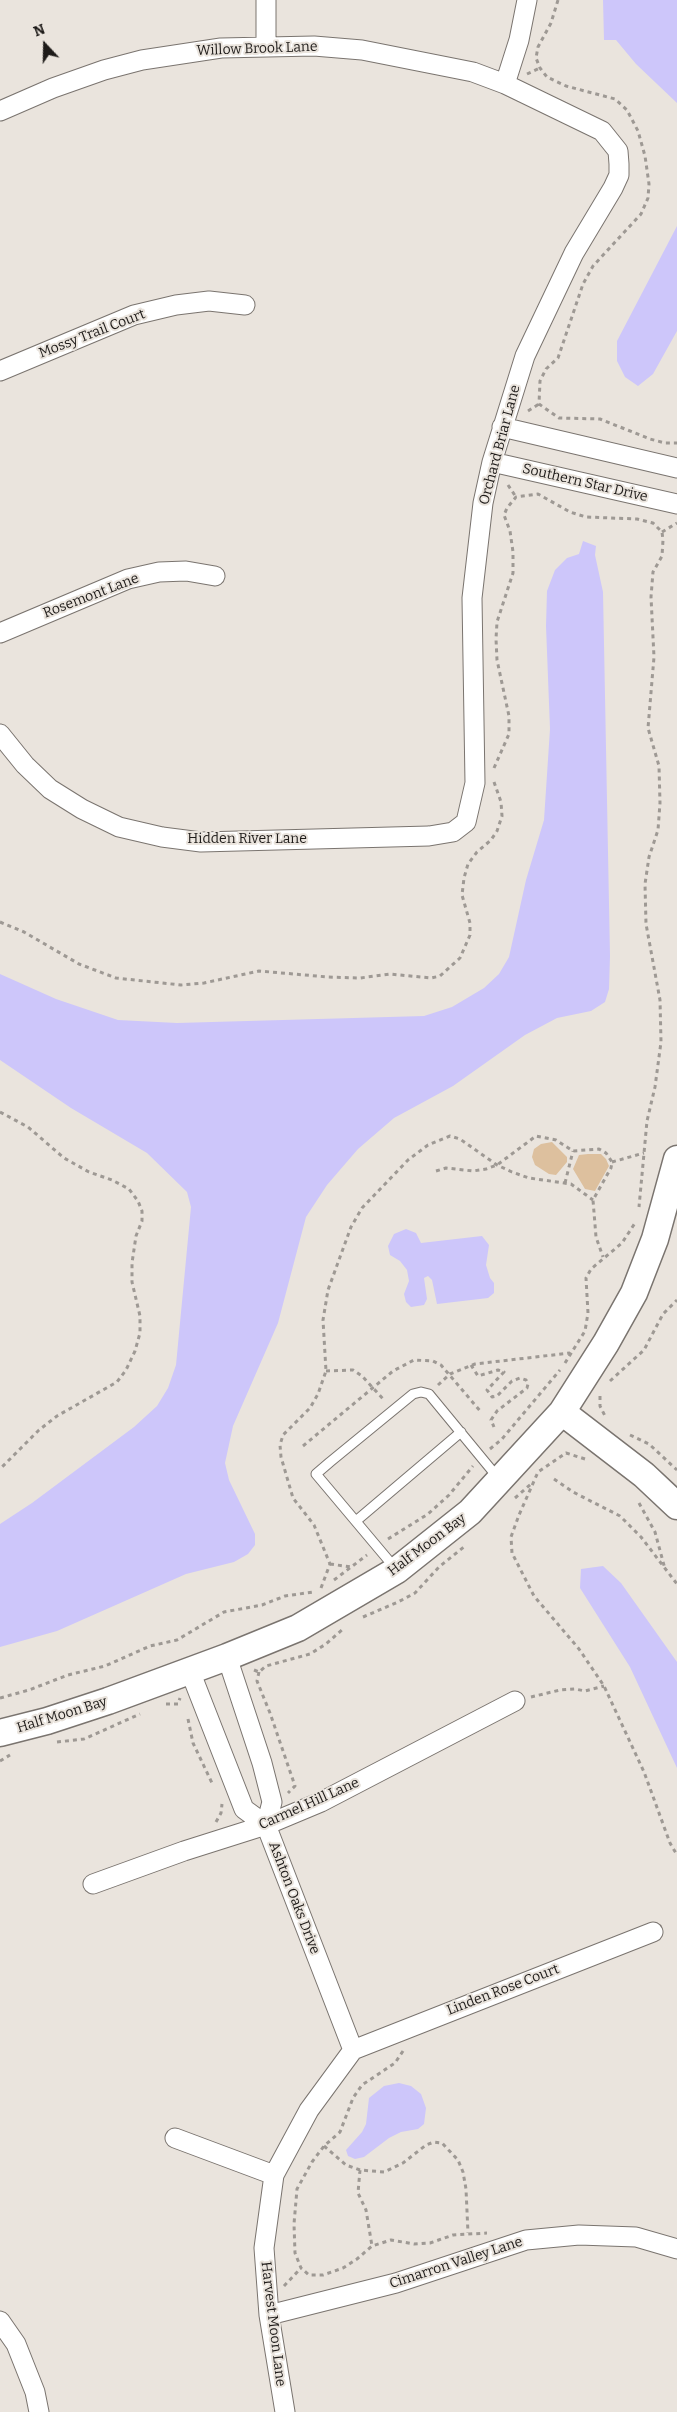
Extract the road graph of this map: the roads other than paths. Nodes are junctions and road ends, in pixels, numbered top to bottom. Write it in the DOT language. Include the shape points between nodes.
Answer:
graph roads {
  1 [pos="266,0"];
  2 [pos="527,0"];
  3 [pos="266,46"];
  4 [pos="506,84"];
  5 [pos="0,111"];
  6 [pos="618,151"];
  7 [pos="245,305"];
  8 [pos="0,371"];
  9 [pos="502,427"];
  10 [pos="492,462"];
  11 [pos="677,468"];
  12 [pos="677,504"];
  13 [pos="215,576"];
  14 [pos="0,633"];
  15 [pos="0,734"];
  16 [pos="466,822"];
  17 [pos="677,1159"];
  18 [pos="562,1412"];
  19 [pos="461,1432"];
  20 [pos="501,1481"];
  21 [pos="677,1506"];
  22 [pos="356,1521"];
  23 [pos="397,1570"];
  24 [pos="226,1657"];
  25 [pos="190,1671"];
  26 [pos="516,1701"];
  27 [pos="0,1733"];
  28 [pos="266,1826"];
  29 [pos="93,1884"];
  30 [pos="653,1932"];
  31 [pos="353,2050"];
  32 [pos="175,2138"];
  33 [pos="274,2175"];
  34 [pos="676,2248"];
  35 [pos="269,2315"];
  36 [pos="0,2321"];
  37 [pos="39,2412"];
  38 [pos="285,2412"];
  1 -- 3 [label="street"];
  2 -- 4 [label="street"];
  3 -- 4 [label="street, Willow Brook Lane" via="362,50 473,72"];
  3 -- 5 [label="street, Willow Brook Lane" via="221,48 142,60 53,88"];
  4 -- 6 [label="street, Willow Brook Lane" via="602,130"];
  6 -- 9 [label="street, Orchard Briar Lane" via="619,175 552,297 525,356"];
  7 -- 8 [label="street, Mossy Trail Court" via="210,301 176,305 134,316"];
  9 -- 10 [label="street, Orchard Briar Lane"];
  9 -- 11 [label="street"];
  10 -- 12 [label="street, Southern Star Drive"];
  10 -- 16 [label="street, Orchard Briar Lane" via="483,503 472,598 475,783"];
  13 -- 14 [label="street, Rosemont Lane" via="186,570 128,579"];
  15 -- 16 [label="street, Hidden River Lane" via="50,789 119,827 162,837 200,842 429,836 453,832"];
  17 -- 18 [label="street, Half Moon Bay" via="655,1239 634,1292 606,1344"];
  18 -- 20 [label="street, Half Moon Bay"];
  18 -- 21 [label="street" via="644,1475"];
  19 -- 20 [label="lane"];
  19 -- 22 [label="lane"];
  19 -- 22 [label="lane" via="429,1394 413,1394 316,1474"];
  20 -- 23 [label="street, Half Moon Bay" via="470,1512"];
  22 -- 23 [label="lane"];
  23 -- 24 [label="street, Half Moon Bay" via="298,1628"];
  24 -- 25 [label="street, Half Moon Bay"];
  24 -- 28 [label="street" via="272,1802"];
  25 -- 27 [label="street, Half Moon Bay" via="55,1718"];
  25 -- 28 [label="street, Ashton Oaks Drive" via="244,1809"];
  26 -- 28 [label="street, Carmel Hill Lane" via="321,1802"];
  28 -- 29 [label="street, Carmel Hill Lane"];
  28 -- 31 [label="street, Ashton Oaks Drive"];
  30 -- 31 [label="street, Linden Rose Court"];
  31 -- 33 [label="street, Harvest Moon Lane" via="310,2110"];
  32 -- 33 [label="street"];
  33 -- 35 [label="street, Harvest Moon Lane" via="264,2248"];
  34 -- 35 [label="street, Cimarron Valley Lane" via="636,2237 579,2235 526,2240 396,2283"];
  35 -- 38 [label="street, Harvest Moon Lane"];
  36 -- 37 [label="street" via="16,2344 35,2392"];
}
